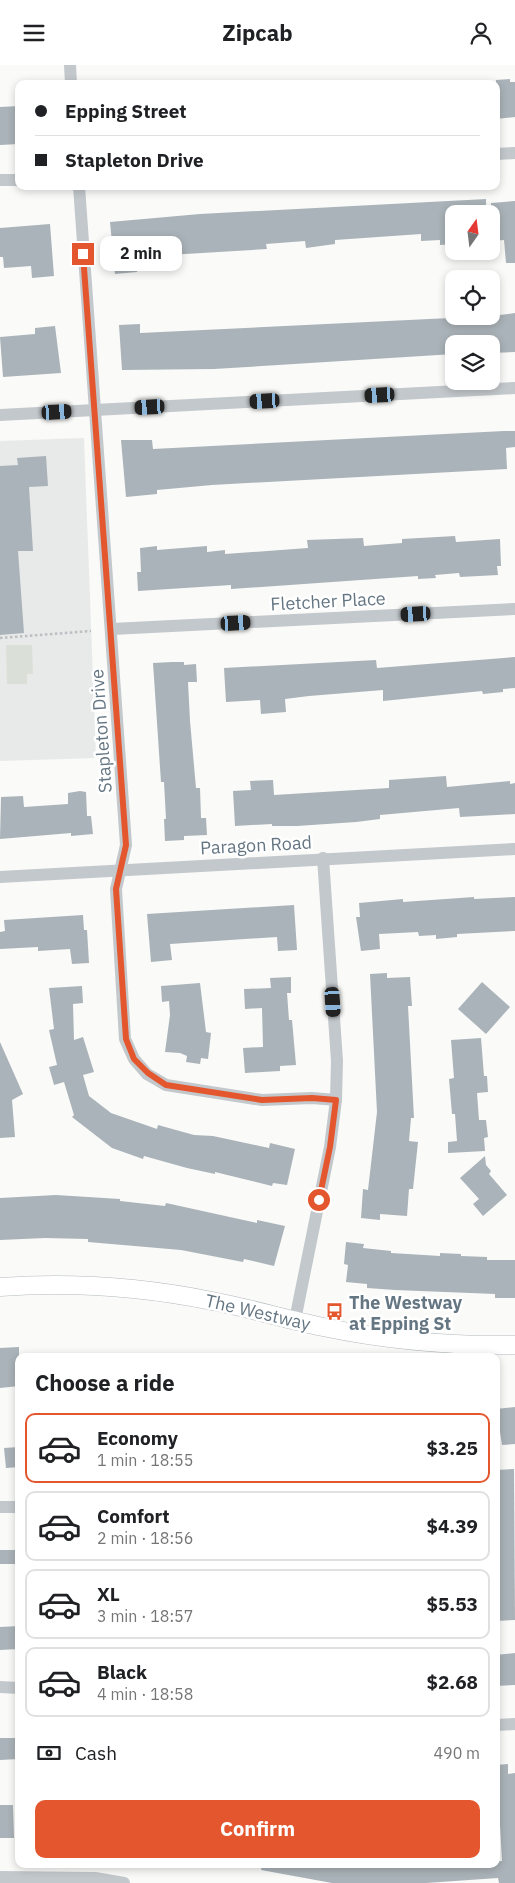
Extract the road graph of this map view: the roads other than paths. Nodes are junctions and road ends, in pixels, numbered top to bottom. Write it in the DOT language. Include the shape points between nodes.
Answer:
graph roads {
  1 [pos="70,65"];
  2 [pos="71,80"];
  3 [pos="515,153"];
  4 [pos="500,154"];
  5 [pos="15,179"];
  6 [pos="0,181"];
  7 [pos="79,190"];
  8 [pos="515,388"];
  9 [pos="94,410"];
  10 [pos="0,415"];
  11 [pos="515,609"];
  12 [pos="112,629"];
  13 [pos="515,849"];
  14 [pos="323,858"];
  15 [pos="121,871"];
  16 [pos="0,877"];
  17 [pos="336,1100"];
  18 [pos="0,1287"];
  19 [pos="295,1320"];
  20 [pos="515,1345"];
  21 [pos="0,1507"];
  22 [pos="15,1507"];
  23 [pos="0,1687"];
  24 [pos="15,1687"];
  25 [pos="515,1724"];
  26 [pos="500,1725"];
  27 [pos="0,1877"];
  28 [pos="124,1883"];
  1 -- 2 [label="street"];
  3 -- 4 [label="street"];
  5 -- 6 [label="street"];
  7 -- 9 [label="street, Stapleton Drive"];
  8 -- 9 [label="street"];
  9 -- 10 [label="street"];
  9 -- 12 [label="street, Stapleton Drive"];
  11 -- 12 [label="street, Fletcher Place"];
  12 -- 15 [label="street, Stapleton Drive" via="126,845"];
  13 -- 14 [label="street, Paragon Road"];
  14 -- 15 [label="street, Paragon Road"];
  14 -- 17 [label="street" via="337,1061"];
  15 -- 16 [label="street, Paragon Road"];
  15 -- 17 [label="street, Stapleton Drive" via="116,889 126,1039 138,1064 166,1085 262,1100"];
  17 -- 19 [label="street" via="330,1147"];
  18 -- 19 [label="main road, The Westway" via="119,1288 211,1300"];
  19 -- 20 [label="main road, The Westway" via="398,1339"];
  21 -- 22 [label="street"];
  23 -- 24 [label="street"];
  25 -- 26 [label="street"];
  27 -- 28 [label="street" via="95,1878"];
}
